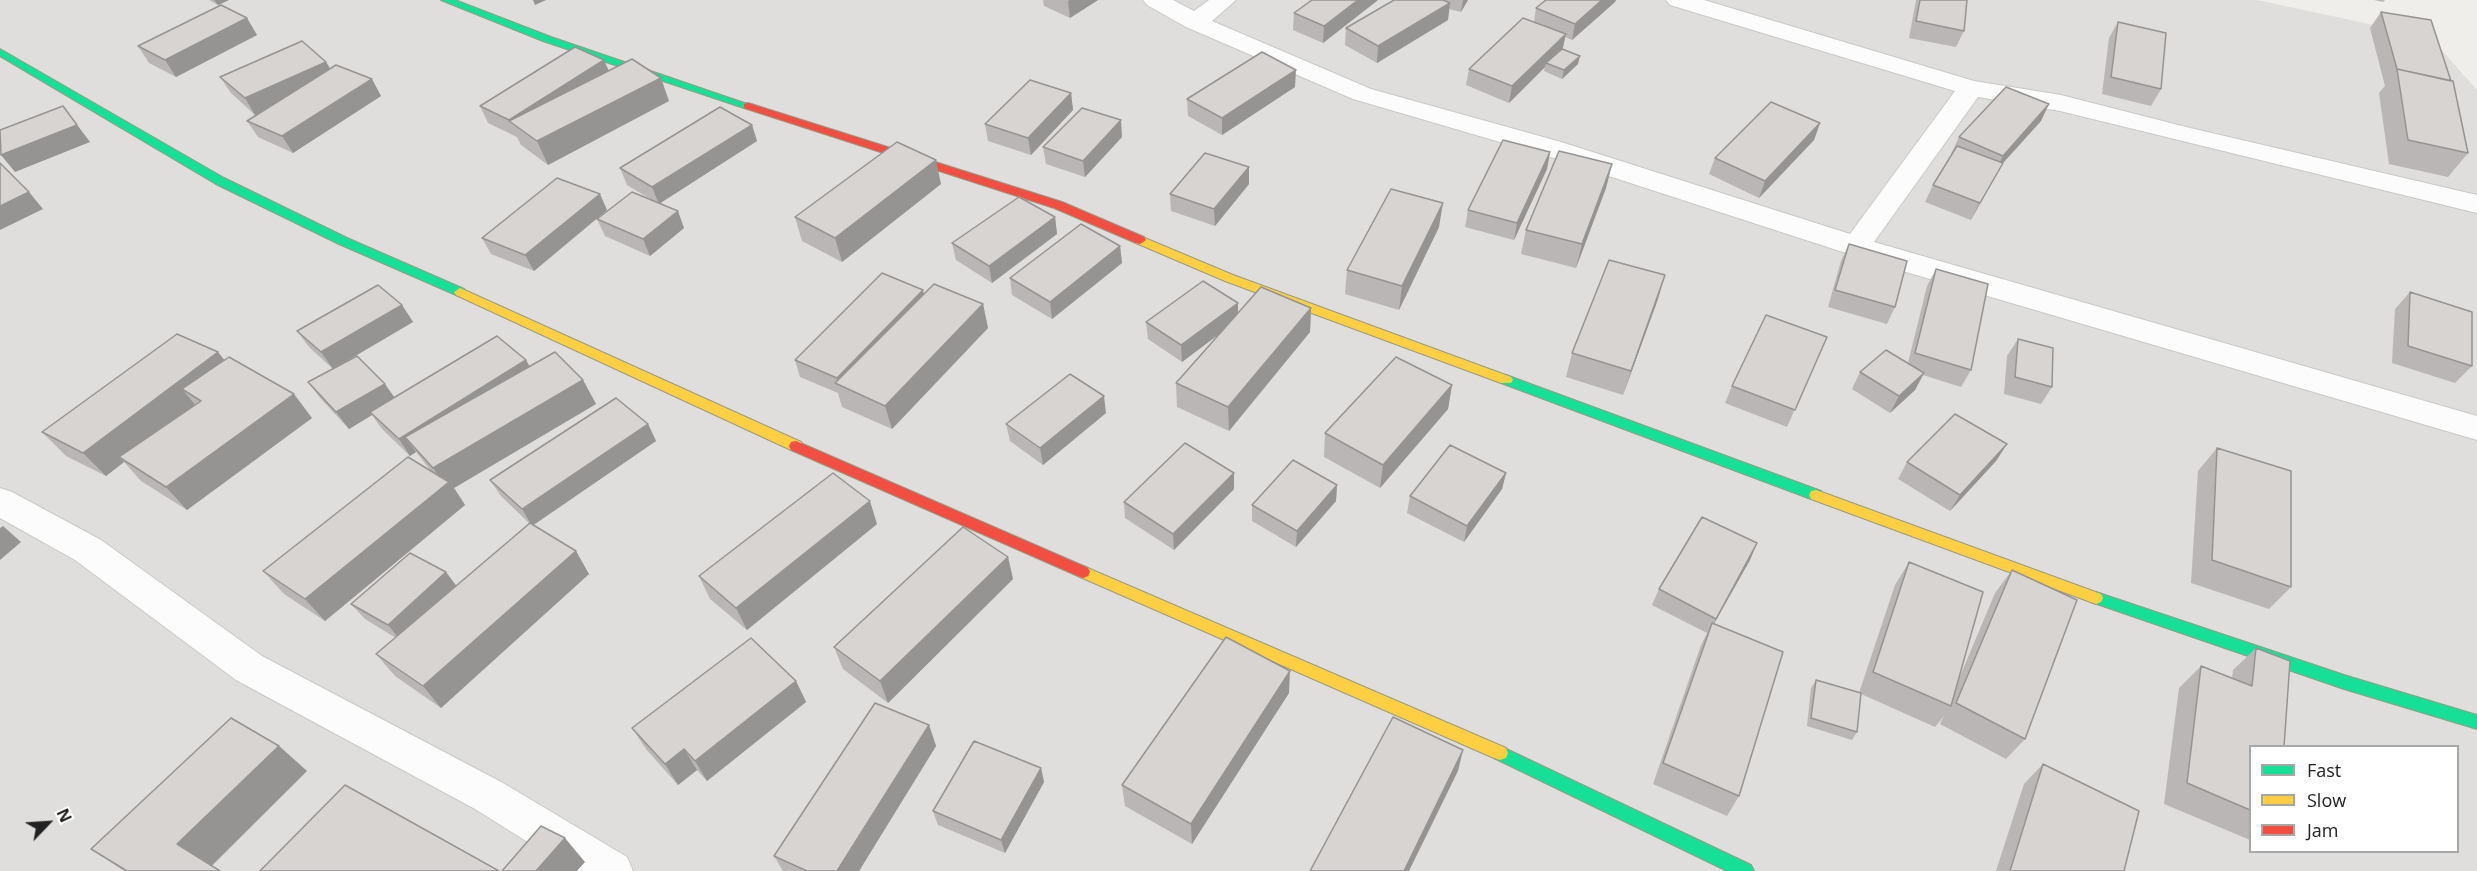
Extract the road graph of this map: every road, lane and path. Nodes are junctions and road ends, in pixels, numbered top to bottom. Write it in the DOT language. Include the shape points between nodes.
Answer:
graph roads {
  1 [pos="1155,0"];
  2 [pos="1224,0"];
  3 [pos="1678,0"];
  4 [pos="453,1"];
  5 [pos="1195,22"];
  6 [pos="0,52"];
  7 [pos="1971,88"];
  8 [pos="2477,204"];
  9 [pos="1856,246"];
  10 [pos="2477,428"];
  11 [pos="0,502"];
  12 [pos="2477,722"];
  13 [pos="612,871"];
  14 [pos="1745,871"];
  1 -- 5 [label="street"];
  2 -- 5 [label="street"];
  3 -- 7 [label="street"];
  4 -- 12 [label="street" via="547,39 707,93 1058,205 1240,282 2077,591 2344,682"];
  5 -- 9 [label="street" via="1362,94 1551,148"];
  6 -- 14 [label="street" via="220,181 343,241 951,516 1529,765"];
  7 -- 8 [label="street" via="2061,103"];
  7 -- 9 [label="street"];
  9 -- 10 [label="street"];
  11 -- 13 [label="street" via="88,550 249,668 489,796"];
}
